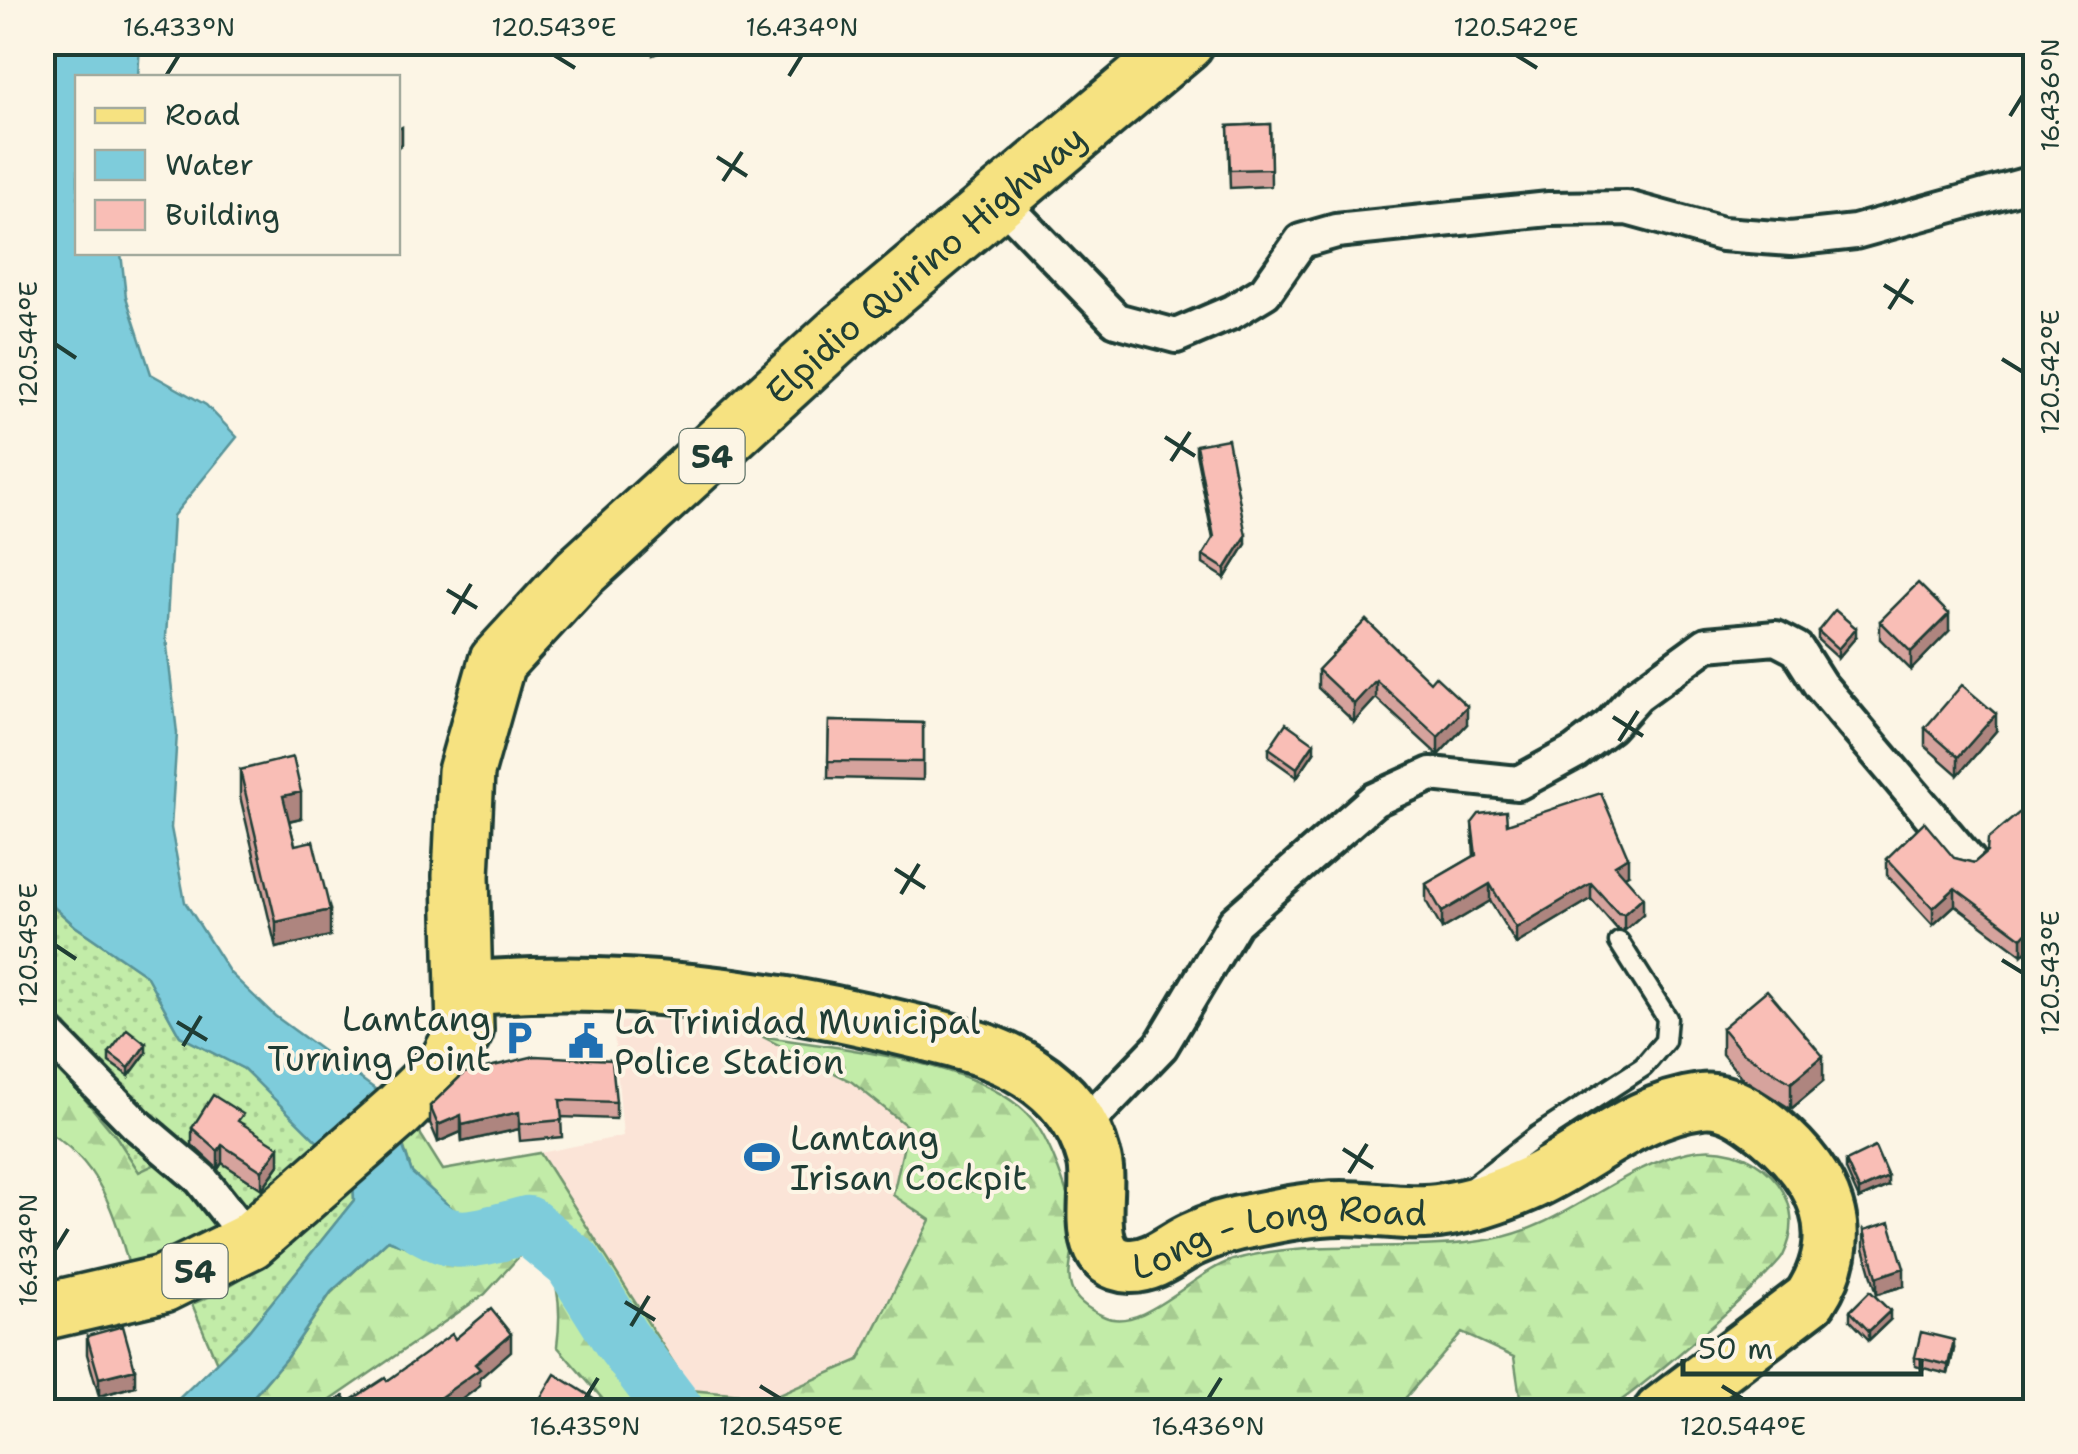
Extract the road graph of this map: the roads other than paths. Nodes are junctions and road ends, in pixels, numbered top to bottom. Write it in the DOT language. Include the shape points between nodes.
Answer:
graph roads {
  1 [pos="1147,42"];
  2 [pos="1186,42"];
  3 [pos="1116,103"];
  4 [pos="2036,182"];
  5 [pos="998,198"];
  6 [pos="1969,860"];
  7 [pos="1619,942"];
  8 [pos="463,989"];
  9 [pos="42,1028"];
  10 [pos="1082,1128"];
  11 [pos="1442,1211"];
  12 [pos="250,1241"];
  13 [pos="42,1312"];
  14 [pos="1662,1412"];
  1 -- 3 [label="street"];
  2 -- 3 [label="highway, Elpidio Quirino Highway / 54"];
  3 -- 5 [label="highway, Elpidio Quirino Highway / 54"];
  4 -- 5 [label="street" via="1855,232 1791,239 1722,234 1627,208 1548,209 1336,231 1301,241 1264,292 1176,336 1116,320"];
  5 -- 8 [label="highway, Elpidio Quirino Highway / 54" via="629,526 497,662 466,772"];
  6 -- 10 [label="street" via="1797,649 1776,638 1707,644 1575,752 1518,784 1432,774 1374,800 1235,922 1160,1046"];
  7 -- 11 [label="lane" via="1666,1018 1665,1041 1643,1067 1537,1136"];
  8 -- 10 [label="main road, Long - Long Road" via="614,982 847,1012 1017,1064 1070,1106"];
  8 -- 12 [label="highway, Elpidio Quirino Highway / 54" via="465,1030 447,1063"];
  9 -- 12 [label="street" via="200,1179"];
  10 -- 11 [label="main road, Long - Long Road" via="1096,1160 1096,1235 1114,1261 1129,1266 1249,1221 1336,1208"];
  11 -- 14 [label="main road, Long - Long Road" via="1530,1184 1643,1117 1706,1100 1737,1107 1803,1159 1827,1215 1826,1274 1810,1300"];
  12 -- 13 [label="highway, Elpidio Quirino Highway / 54" via="163,1284"];
}
